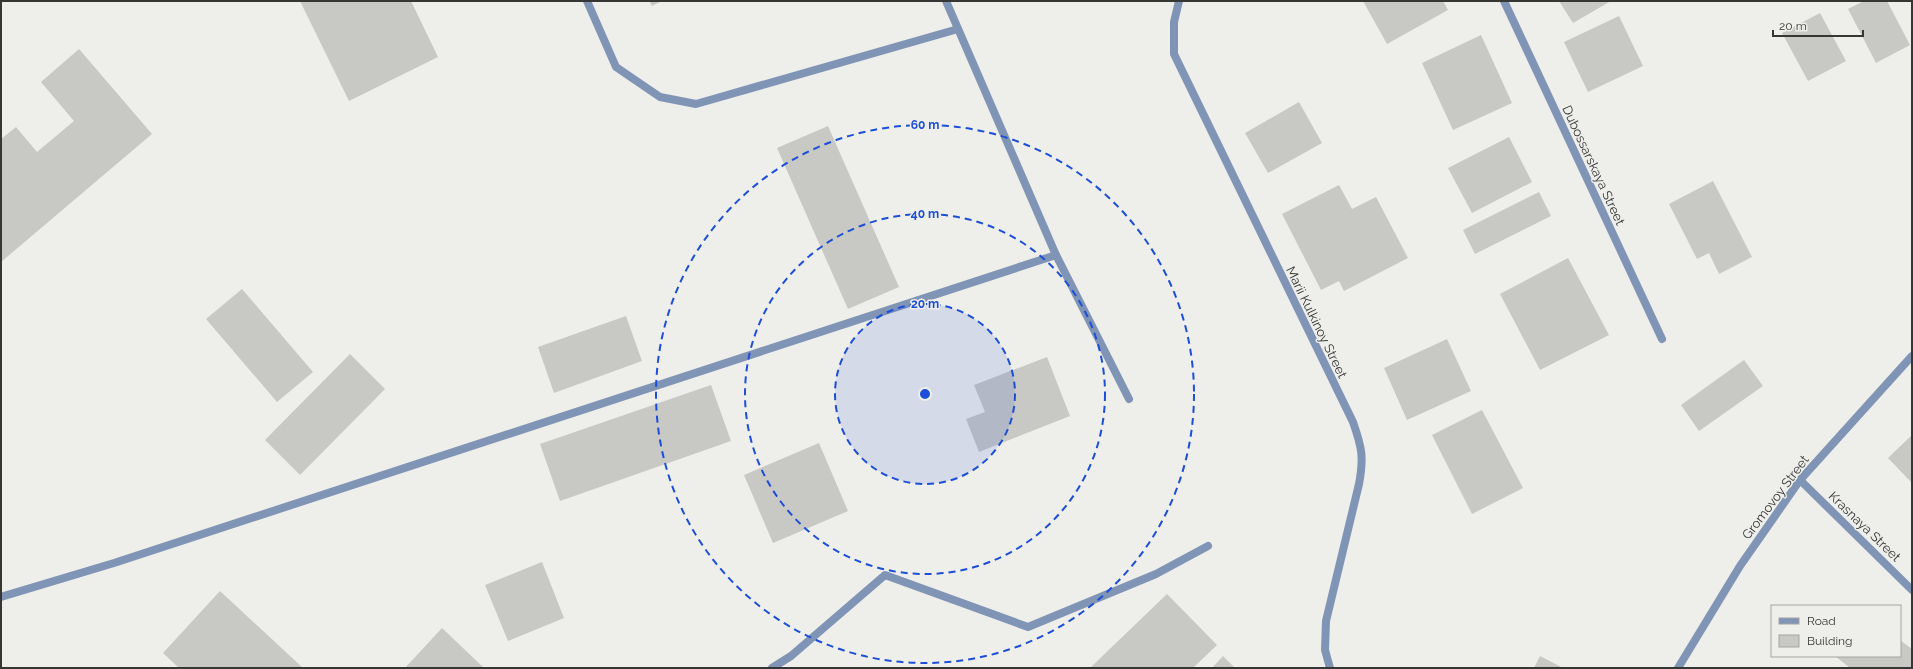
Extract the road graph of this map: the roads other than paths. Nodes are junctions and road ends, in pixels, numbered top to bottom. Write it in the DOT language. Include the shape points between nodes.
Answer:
graph roads {
  1 [pos="587,1"];
  2 [pos="946,1"];
  3 [pos="1179,1"];
  4 [pos="1504,1"];
  5 [pos="958,29"];
  6 [pos="1056,255"];
  7 [pos="1662,339"];
  8 [pos="1912,356"];
  9 [pos="1129,399"];
  10 [pos="1800,480"];
  11 [pos="1208,546"];
  12 [pos="1912,590"];
  13 [pos="1,597"];
  14 [pos="772,668"];
  15 [pos="1330,668"];
  16 [pos="1678,668"];
  1 -- 5 [label="street" via="616,68 660,97 696,104"];
  2 -- 5 [label="street"];
  3 -- 15 [label="street, Marii Kulkinoy Street" via="1174,22 1174,54 1362,447 1363,465 1326,621 1325,650"];
  4 -- 7 [label="street, Dubossarskaya Street"];
  5 -- 6 [label="street"];
  6 -- 9 [label="street"];
  6 -- 13 [label="street" via="114,563"];
  8 -- 10 [label="street, Gromovoy Street"];
  10 -- 12 [label="street, Krasnaya Street"];
  10 -- 16 [label="street, Gromovoy Street" via="1740,566"];
  11 -- 14 [label="street" via="1156,574 1028,627 885,574 791,656"];
}
